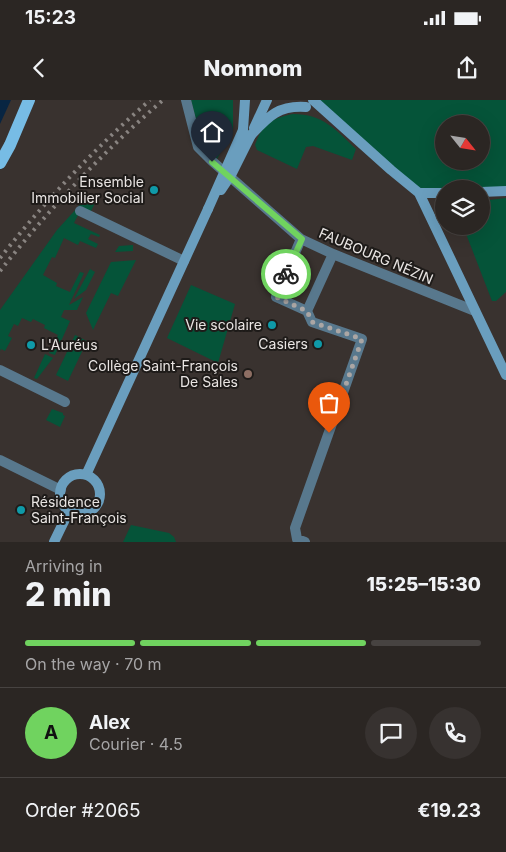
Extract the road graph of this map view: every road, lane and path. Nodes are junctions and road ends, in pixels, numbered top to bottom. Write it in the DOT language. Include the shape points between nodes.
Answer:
graph roads {
  1 [pos="29,100"];
  2 [pos="186,100"];
  3 [pos="245,100"];
  4 [pos="267,100"];
  5 [pos="294,100"];
  6 [pos="309,104"];
  7 [pos="247,132"];
  8 [pos="0,163"];
  9 [pos="506,191"];
  10 [pos="490,192"];
  11 [pos="420,193"];
  12 [pos="435,193"];
  13 [pos="80,211"];
  14 [pos="302,239"];
  15 [pos="332,254"];
  16 [pos="184,261"];
  17 [pos="307,311"];
  18 [pos="475,311"];
  19 [pos="0,370"];
  20 [pos="506,375"];
  21 [pos="65,402"];
  22 [pos="0,460"];
  23 [pos="86,475"];
  24 [pos="61,490"];
  25 [pos="69,511"];
  26 [pos="54,542"];
  27 [pos="305,542"];
  1 -- 8 [label="main road"];
  2 -- 14 [label="street, FAUBOURG NÉZIN" via="198,147"];
  3 -- 7 [label="main road"];
  4 -- 7 [label="main road"];
  5 -- 6 [label="main road"];
  6 -- 7 [label="main road" via="281,109"];
  6 -- 11 [label="main road" via="335,121"];
  7 -- 16 [label="main road, bridge"];
  9 -- 10 [label="main road"];
  11 -- 12 [label="main road"];
  11 -- 18 [label="main road"];
  13 -- 16 [label="street"];
  14 -- 15 [label="street, FAUBOURG NÉZIN"];
  14 -- 17 [label="street" via="276,297"];
  15 -- 17 [label="street"];
  15 -- 18 [label="street, FAUBOURG NÉZIN"];
  16 -- 23 [label="main road"];
  17 -- 27 [label="street" via="312,322 362,339 295,528 298,539"];
  18 -- 20 [label="main road"];
  19 -- 21 [label="street"];
  22 -- 24 [label="street"];
  23 -- 24 [label="main road" via="69,478"];
  23 -- 25 [label="main road" via="98,485 97,505 82,514"];
  24 -- 25 [label="main road" via="61,501"];
  25 -- 26 [label="main road"];
}
